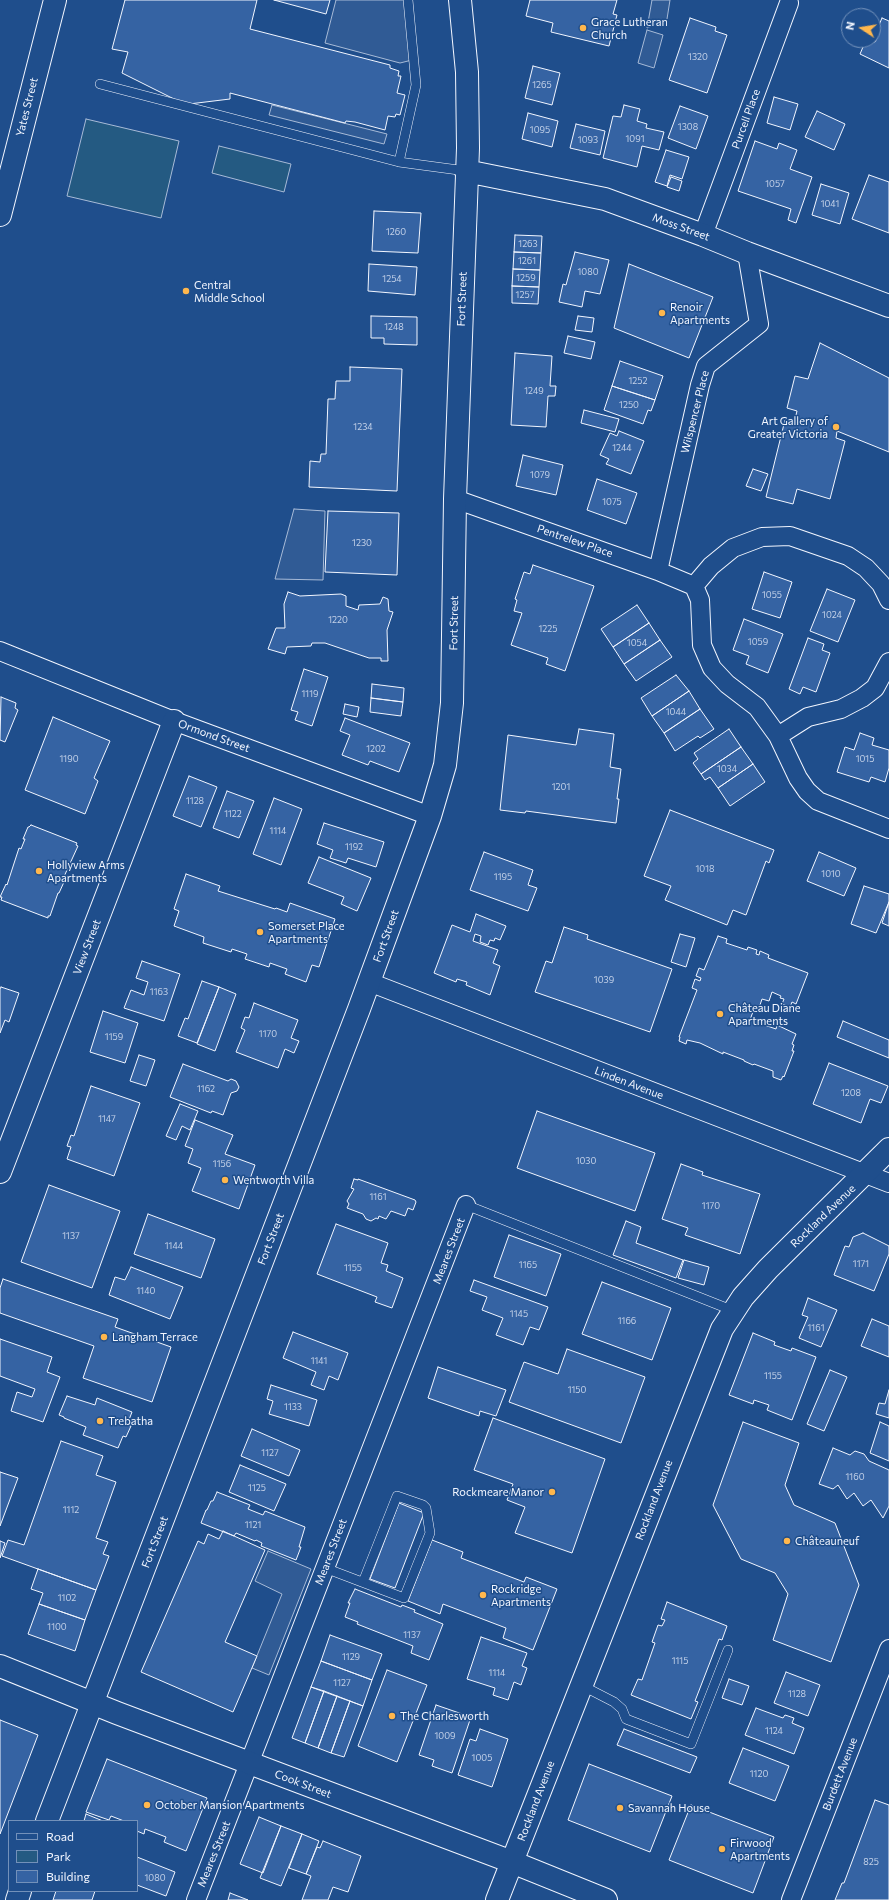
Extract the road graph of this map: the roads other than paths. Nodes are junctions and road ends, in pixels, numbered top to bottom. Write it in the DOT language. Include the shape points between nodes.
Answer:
graph roads {
  1 [pos="55,0"];
  2 [pos="408,0"];
  3 [pos="460,0"];
  4 [pos="789,3"];
  5 [pos="100,84"];
  6 [pos="399,162"];
  7 [pos="466,171"];
  8 [pos="3,189"];
  9 [pos="0,215"];
  10 [pos="703,235"];
  11 [pos="747,253"];
  12 [pos="889,306"];
  13 [pos="455,499"];
  14 [pos="658,571"];
  15 [pos="694,586"];
  16 [pos="889,600"];
  17 [pos="0,651"];
  18 [pos="889,662"];
  19 [pos="174,722"];
  20 [pos="778,736"];
  21 [pos="430,816"];
  22 [pos="889,829"];
  23 [pos="369,982"];
  24 [pos="889,1149"];
  25 [pos="0,1172"];
  26 [pos="866,1174"];
  27 [pos="889,1183"];
  28 [pos="466,1205"];
  29 [pos="734,1311"];
  30 [pos="325,1568"];
  31 [pos="363,1582"];
  32 [pos="889,1649"];
  33 [pos="728,1650"];
  34 [pos="0,1666"];
  35 [pos="581,1685"];
  36 [pos="93,1704"];
  37 [pos="249,1763"];
  38 [pos="47,1820"];
  39 [pos="512,1862"];
  40 [pos="196,1900"];
  41 [pos="497,1900"];
  42 [pos="606,1900"];
  43 [pos="792,1900"];
  1 -- 8 [label="main road, Yates Street"];
  2 -- 6 [label="lane" via="416,85"];
  3 -- 7 [label="main road, Fort Street" via="467,72"];
  4 -- 10 [label="street, Purcell Place"];
  5 -- 6 [label="lane"];
  6 -- 7 [label="lane"];
  7 -- 10 [label="main road, Moss Street" via="605,199"];
  7 -- 13 [label="main road, Fort Street"];
  8 -- 9 [label="main road, Yates Street"];
  10 -- 11 [label="main road, Moss Street"];
  11 -- 12 [label="main road, Moss Street"];
  11 -- 14 [label="street, Wilspencer Place" via="759,324 706,366"];
  13 -- 14 [label="street, Pentrelew Place"];
  13 -- 21 [label="main road, Fort Street" via="452,703 445,765"];
  14 -- 15 [label="street, Pentrelew Place"];
  15 -- 16 [label="street" via="711,566 733,548 762,537 790,536 848,556 866,568 881,584"];
  15 -- 20 [label="street" via="700,600 702,645 712,668 727,684 757,707"];
  17 -- 19 [label="street, Ormond Street"];
  18 -- 20 [label="street" via="875,688 862,698 841,709 808,717"];
  19 -- 21 [label="street, Ormond Street"];
  19 -- 25 [label="main road, View Street"];
  20 -- 22 [label="street" via="807,791 818,800"];
  21 -- 23 [label="main road, Fort Street"];
  23 -- 26 [label="street, Linden Avenue"];
  23 -- 36 [label="main road, Fort Street"];
  24 -- 26 [label="main road, Rockland Avenue"];
  26 -- 27 [label="street, Linden Avenue"];
  26 -- 29 [label="main road, Rockland Avenue" via="768,1269"];
  28 -- 29 [label="lane"];
  28 -- 30 [label="street, Meares Street"];
  29 -- 35 [label="main road, Rockland Avenue" via="722,1329 711,1354"];
  30 -- 31 [label="lane"];
  30 -- 37 [label="street, Meares Street"];
  31 -- 31 [label="lane" via="404,1598 428,1538 430,1527 426,1508 397,1496"];
  32 -- 43 [label="street, Burdett Avenue"];
  33 -- 35 [label="lane" via="691,1744 626,1719 622,1709 614,1702"];
  34 -- 36 [label="main road, Cook Street"];
  35 -- 39 [label="main road, Rockland Avenue"];
  36 -- 37 [label="main road, Cook Street"];
  36 -- 38 [label="main road, Fort Street"];
  37 -- 39 [label="main road, Cook Street"];
  37 -- 40 [label="street, Meares Street"];
  39 -- 41 [label="main road, Rockland Avenue"];
  39 -- 42 [label="main road, Cook Street"];
}
